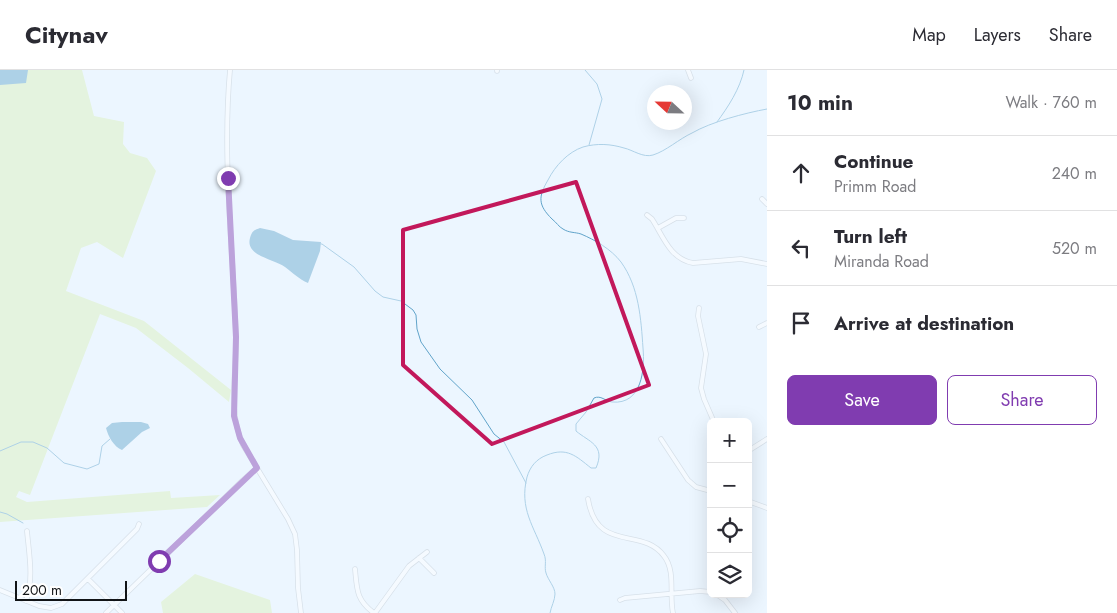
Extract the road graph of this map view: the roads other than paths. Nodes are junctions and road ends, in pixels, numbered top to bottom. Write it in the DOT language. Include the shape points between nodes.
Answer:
graph roads {
  1 [pos="230,70"];
  2 [pos="688,70"];
  3 [pos="691,78"];
  4 [pos="762,199"];
  5 [pos="767,204"];
  6 [pos="647,215"];
  7 [pos="684,218"];
  8 [pos="658,228"];
  9 [pos="767,264"];
  10 [pos="699,308"];
  11 [pos="767,323"];
  12 [pos="759,327"];
  13 [pos="712,418"];
  14 [pos="661,439"];
  15 [pos="767,439"];
  16 [pos="752,448"];
  17 [pos="257,468"];
  18 [pos="707,490"];
  19 [pos="588,499"];
  20 [pos="752,503"];
  21 [pos="767,508"];
  22 [pos="139,524"];
  23 [pos="27,531"];
  24 [pos="427,552"];
  25 [pos="419,558"];
  26 [pos="355,568"];
  27 [pos="434,573"];
  28 [pos="88,579"];
  29 [pos="0,590"];
  30 [pos="707,592"];
  31 [pos="671,594"];
  32 [pos="723,598"];
  33 [pos="620,600"];
  34 [pos="26,601"];
  35 [pos="114,605"];
  36 [pos="106,613"];
  37 [pos="122,613"];
  38 [pos="302,613"];
  39 [pos="375,613"];
  40 [pos="673,613"];
  41 [pos="735,613"];
  1 -- 17 [label="street" via="228,169 236,337 234,416 240,438"];
  2 -- 3 [label="street"];
  4 -- 5 [label="street"];
  6 -- 8 [label="street"];
  7 -- 8 [label="street" via="676,218"];
  8 -- 9 [label="street" via="674,255 686,262 741,259"];
  10 -- 13 [label="street" via="706,354 701,388"];
  11 -- 12 [label="street"];
  14 -- 18 [label="street" via="688,480"];
  15 -- 16 [label="street"];
  17 -- 35 [label="street"];
  17 -- 38 [label="street" via="295,534"];
  19 -- 31 [label="street" via="592,513 605,530 650,545 664,555 669,567"];
  20 -- 21 [label="street"];
  22 -- 28 [label="street"];
  23 -- 34 [label="street" via="31,581"];
  24 -- 25 [label="street"];
  25 -- 27 [label="street"];
  25 -- 39 [label="street" via="405,571"];
  26 -- 39 [label="street" via="362,603"];
  28 -- 34 [label="street" via="57,607 45,608"];
  28 -- 35 [label="street"];
  29 -- 34 [label="street"];
  30 -- 31 [label="street"];
  31 -- 33 [label="street"];
  31 -- 40 [label="street"];
  32 -- 41 [label="street"];
  35 -- 36 [label="street"];
  35 -- 37 [label="street"];
}
